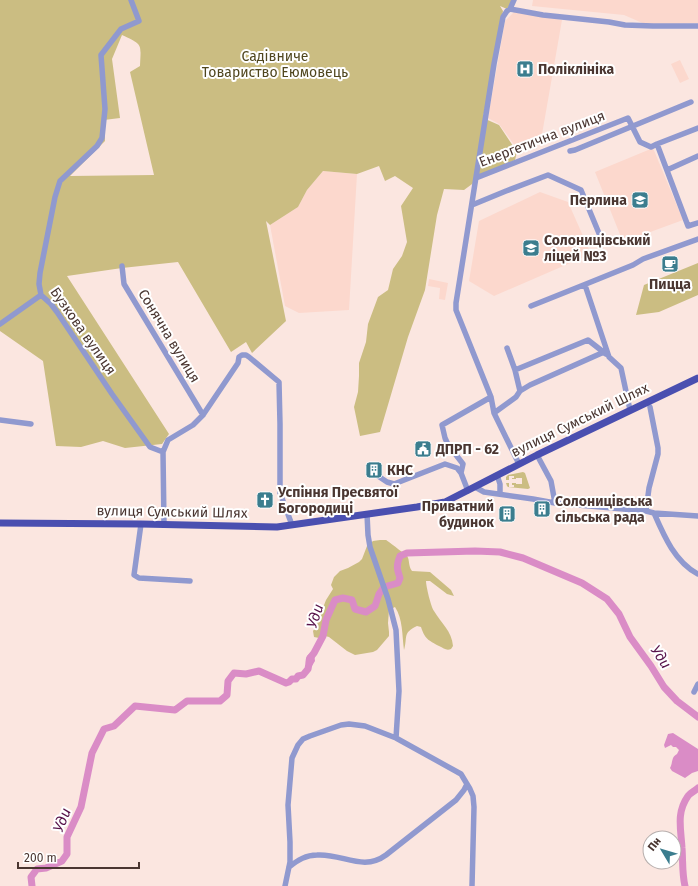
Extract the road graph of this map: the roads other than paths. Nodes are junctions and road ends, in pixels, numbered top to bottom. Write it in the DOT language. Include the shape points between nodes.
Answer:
graph roads {
  1 [pos="131,0"];
  2 [pos="514,0"];
  3 [pos="510,9"];
  4 [pos="698,26"];
  5 [pos="691,102"];
  6 [pos="632,126"];
  7 [pos="698,128"];
  8 [pos="656,144"];
  9 [pos="570,151"];
  10 [pos="698,156"];
  11 [pos="667,170"];
  12 [pos="476,178"];
  13 [pos="472,205"];
  14 [pos="698,223"];
  15 [pos="698,239"];
  16 [pos="603,243"];
  17 [pos="122,266"];
  18 [pos="585,285"];
  19 [pos="41,295"];
  20 [pos="531,306"];
  21 [pos="0,324"];
  22 [pos="507,348"];
  23 [pos="604,352"];
  24 [pos="609,356"];
  25 [pos="515,370"];
  26 [pos="698,378"];
  27 [pos="520,391"];
  28 [pos="491,397"];
  29 [pos="650,407"];
  30 [pos="630,410"];
  31 [pos="494,413"];
  32 [pos="202,415"];
  33 [pos="0,420"];
  34 [pos="31,424"];
  35 [pos="163,452"];
  36 [pos="537,455"];
  37 [pos="519,464"];
  38 [pos="460,473"];
  39 [pos="497,475"];
  40 [pos="378,476"];
  41 [pos="475,487"];
  42 [pos="468,491"];
  43 [pos="500,493"];
  44 [pos="555,504"];
  45 [pos="646,511"];
  46 [pos="654,513"];
  47 [pos="367,514"];
  48 [pos="698,516"];
  49 [pos="0,523"];
  50 [pos="141,524"];
  51 [pos="164,524"];
  52 [pos="292,525"];
  53 [pos="698,574"];
  54 [pos="190,581"];
  55 [pos="698,684"];
  56 [pos="694,692"];
  57 [pos="396,738"];
  58 [pos="467,784"];
  59 [pos="289,867"];
  60 [pos="286,886"];
  61 [pos="472,886"];
  1 -- 19 [label="street, Бузкова вулиця" via="139,21 121,29 101,56 105,109 102,138 60,181 55,197 40,273"];
  2 -- 3 [label="street"];
  3 -- 4 [label="street" via="625,24"];
  3 -- 12 [label="street" via="503,17"];
  5 -- 6 [label="street"];
  6 -- 8 [label="street" via="640,142 651,147"];
  6 -- 9 [label="street"];
  6 -- 12 [label="street, Енергетична вулиця" via="628,118"];
  7 -- 8 [label="street"];
  8 -- 11 [label="street"];
  10 -- 11 [label="street"];
  11 -- 14 [label="street" via="688,226"];
  12 -- 13 [label="street, Енергетична вулиця"];
  13 -- 16 [label="street" via="548,175 581,190"];
  13 -- 28 [label="street, Енергетична вулиця" via="456,310"];
  15 -- 18 [label="street" via="643,259"];
  17 -- 32 [label="street, Сонячна вулиця" via="124,284"];
  18 -- 20 [label="street"];
  18 -- 24 [label="street"];
  19 -- 21 [label="street"];
  19 -- 35 [label="street, Бузкова вулиця" via="57,312 150,447"];
  22 -- 25 [label="street"];
  23 -- 24 [label="street"];
  23 -- 25 [label="street" via="588,340"];
  23 -- 27 [label="street"];
  24 -- 30 [label="street" via="621,368"];
  25 -- 27 [label="street"];
  26 -- 30 [label="main road, вулиця Сумський Шлях"];
  27 -- 31 [label="street"];
  28 -- 31 [label="street, Енергетична вулиця"];
  28 -- 38 [label="street" via="442,425 450,449 463,464"];
  29 -- 45 [label="street" via="658,454"];
  30 -- 36 [label="main road, вулиця Сумський Шлях"];
  31 -- 37 [label="street, Енергетична вулиця"];
  32 -- 35 [label="street" via="193,425 168,440"];
  32 -- 52 [label="street" via="242,354 279,382 280,493"];
  33 -- 34 [label="street"];
  35 -- 51 [label="street"];
  36 -- 37 [label="main road, вулиця Сумський Шлях"];
  36 -- 44 [label="street" via="551,481"];
  37 -- 39 [label="main road, вулиця Сумський Шлях"];
  38 -- 40 [label="street" via="457,468 445,464 394,484"];
  38 -- 42 [label="street"];
  39 -- 41 [label="main road, вулиця Сумський Шлях"];
  39 -- 43 [label="street"];
  41 -- 42 [label="main road, вулиця Сумський Шлях"];
  41 -- 43 [label="street" via="484,492"];
  42 -- 47 [label="main road, вулиця Сумський Шлях" via="445,502"];
  43 -- 44 [label="street"];
  44 -- 45 [label="street"];
  45 -- 46 [label="street"];
  46 -- 48 [label="street"];
  46 -- 53 [label="street" via="663,534 680,560"];
  47 -- 52 [label="main road, вулиця Сумський Шлях"];
  47 -- 57 [label="street" via="368,542 388,598 396,630 399,691"];
  49 -- 50 [label="main road, вулиця Сумський Шлях"];
  50 -- 51 [label="main road, вулиця Сумський Шлях"];
  50 -- 54 [label="street" via="134,575 139,578"];
  51 -- 52 [label="main road, вулиця Сумський Шлях" via="277,527"];
  55 -- 56 [label="street"];
  57 -- 58 [label="street" via="461,774"];
  57 -- 59 [label="street" via="365,726 349,724 310,736 300,742 292,758 290,772"];
  58 -- 59 [label="street" via="456,800 377,860 363,862 317,854 302,858"];
  58 -- 61 [label="street" via="474,807"];
  59 -- 60 [label="street"];
}
